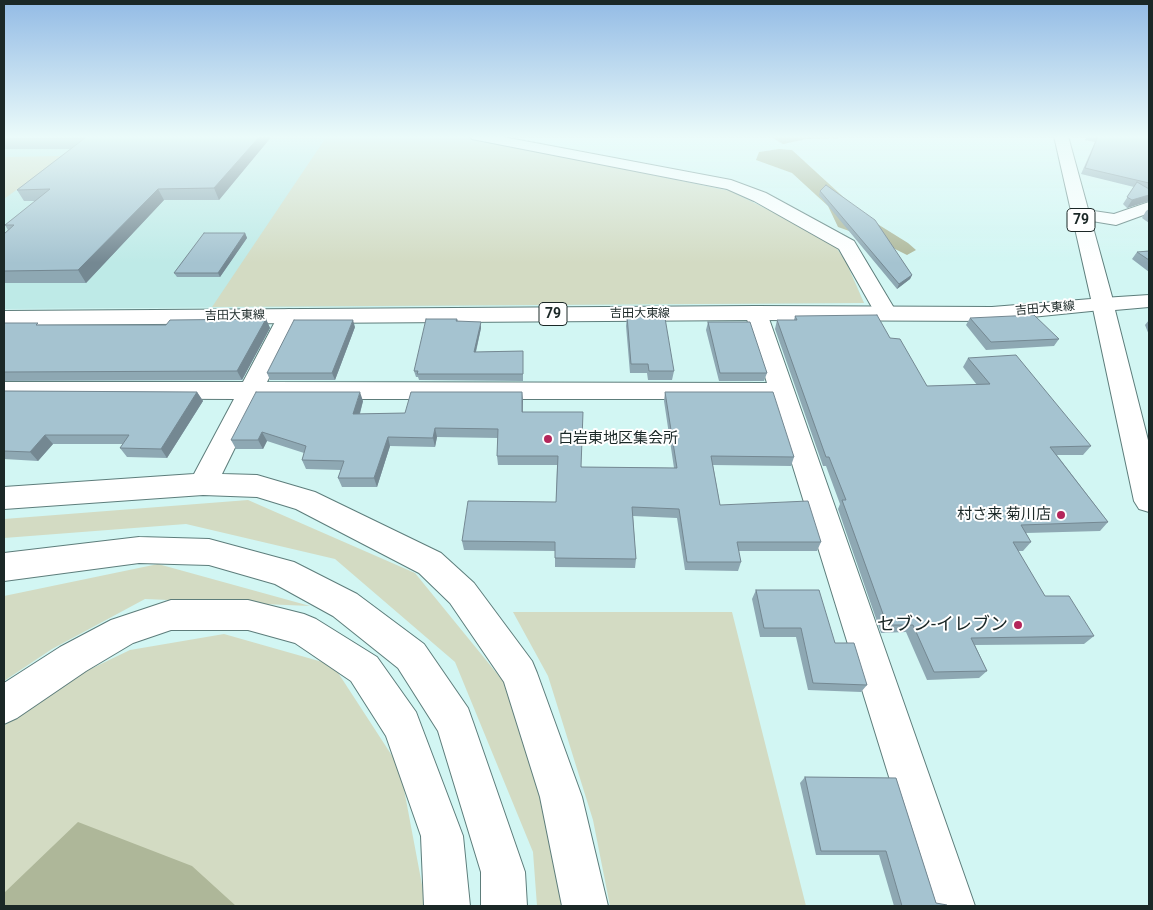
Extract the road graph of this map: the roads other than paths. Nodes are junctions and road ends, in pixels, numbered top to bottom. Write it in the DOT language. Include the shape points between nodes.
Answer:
graph roads {
  1 [pos="696,178"];
  2 [pos="1071,178"];
  3 [pos="1149,207"];
  4 [pos="1080,214"];
  5 [pos="1149,301"];
  6 [pos="1103,304"];
  7 [pos="756,313"];
  8 [pos="886,313"];
  9 [pos="289,316"];
  10 [pos="4,318"];
  11 [pos="4,390"];
  12 [pos="252,391"];
  13 [pos="781,391"];
  14 [pos="1138,408"];
  15 [pos="203,484"];
  16 [pos="4,498"];
  17 [pos="1149,501"];
  18 [pos="4,567"];
  19 [pos="4,705"];
  20 [pos="447,906"];
  21 [pos="504,906"];
  22 [pos="586,906"];
  23 [pos="952,906"];
  1 -- 8 [label="main road" via="730,185 760,197 847,245"];
  2 -- 4 [label="main road, 79"];
  3 -- 4 [label="main road" via="1116,220"];
  4 -- 6 [label="main road, 79"];
  5 -- 6 [label="main road, 吉田大東線"];
  6 -- 8 [label="main road, 吉田大東線 / 79" via="992,314"];
  6 -- 14 [label="main road"];
  7 -- 8 [label="main road, 吉田大東線 / 79"];
  7 -- 9 [label="main road, 吉田大東線 / 79"];
  7 -- 13 [label="main road"];
  9 -- 10 [label="main road, 吉田大東線 / 79"];
  9 -- 12 [label="main road"];
  11 -- 12 [label="main road"];
  12 -- 13 [label="main road"];
  12 -- 15 [label="main road"];
  13 -- 23 [label="main road"];
  14 -- 17 [label="main road"];
  15 -- 16 [label="main road"];
  15 -- 22 [label="main road" via="258,486 305,500 430,563 462,593 520,674 561,797"];
  18 -- 21 [label="main road" via="139,550 209,552 284,572 345,604 410,656 454,722 503,872"];
  19 -- 20 [label="main road" via="72,659 123,631 171,616 248,615 304,630 364,669 402,726 442,836"];
}
